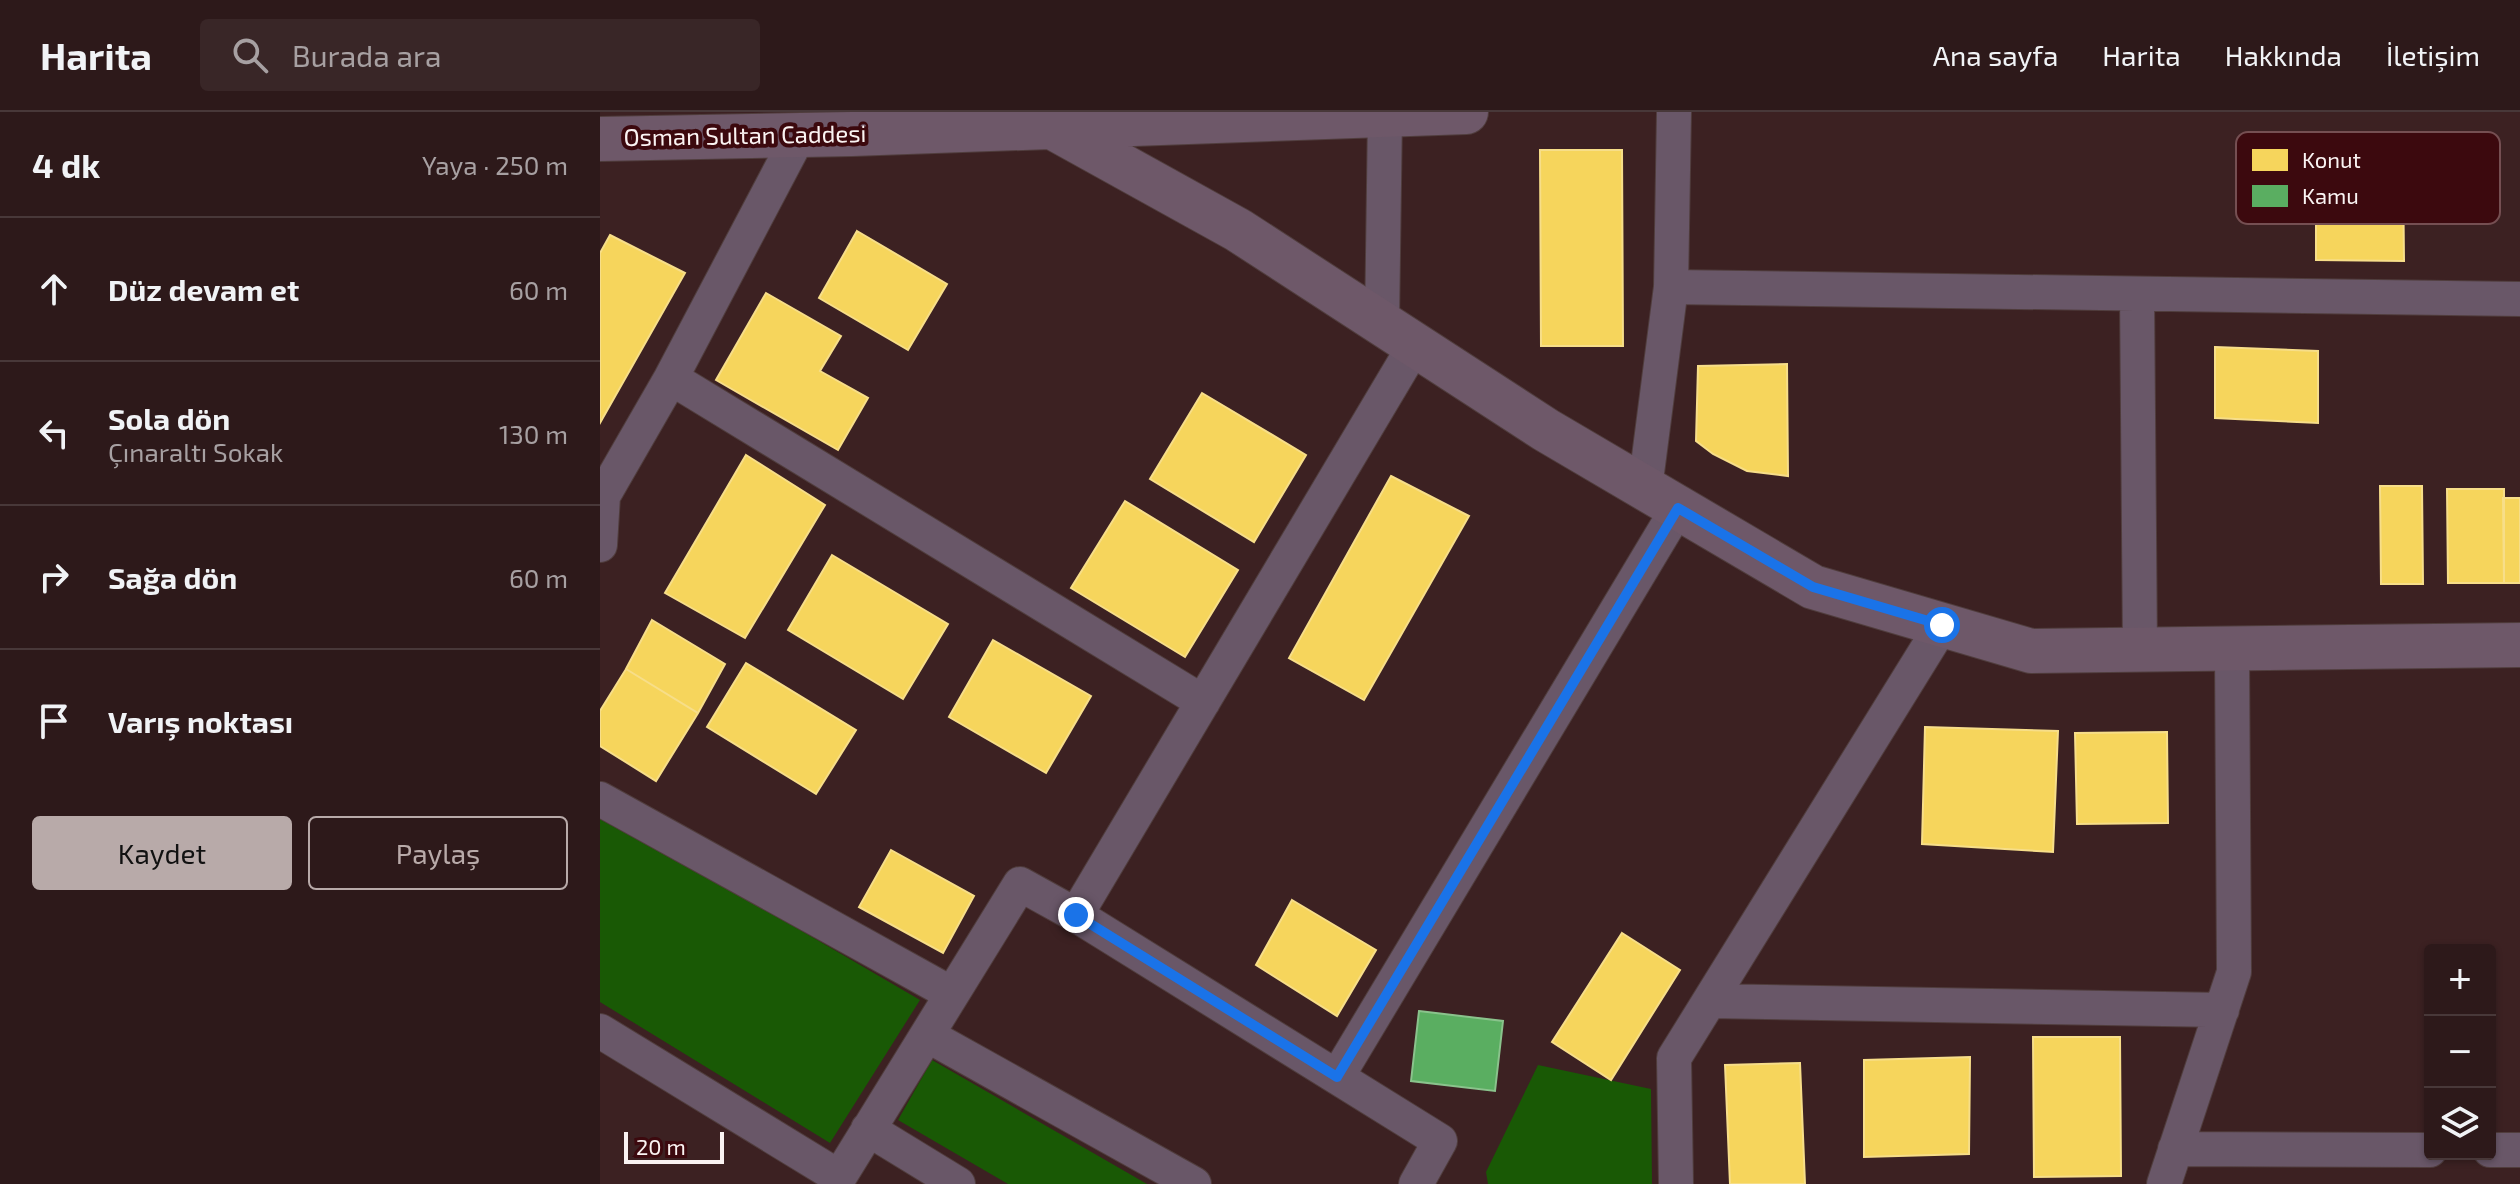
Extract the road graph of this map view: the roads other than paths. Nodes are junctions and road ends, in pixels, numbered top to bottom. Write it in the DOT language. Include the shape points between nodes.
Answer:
graph roads {
  1 [pos="1466,112"];
  2 [pos="1674,112"];
  3 [pos="1385,115"];
  4 [pos="1052,127"];
  5 [pos="799,135"];
  6 [pos="600,139"];
  7 [pos="1671,287"];
  8 [pos="2137,294"];
  9 [pos="2520,299"];
  10 [pos="1398,334"];
  11 [pos="671,378"];
  12 [pos="602,495"];
  13 [pos="1662,498"];
  14 [pos="600,545"];
  15 [pos="1942,625"];
  16 [pos="2520,645"];
  17 [pos="2232,649"];
  18 [pos="2140,650"];
  19 [pos="1203,702"];
  20 [pos="600,799"];
  21 [pos="1076,915"];
  22 [pos="952,994"];
  23 [pos="1710,1001"];
  24 [pos="2222,1010"];
  25 [pos="600,1031"];
  26 [pos="927,1035"];
  27 [pos="1337,1077"];
  28 [pos="868,1129"];
  29 [pos="2175,1149"];
  30 [pos="2424,1150"];
  31 [pos="2496,1150"];
  32 [pos="2520,1150"];
  33 [pos="837,1180"];
  34 [pos="958,1184"];
  35 [pos="1194,1184"];
  36 [pos="1416,1184"];
  37 [pos="1676,1184"];
  38 [pos="2164,1184"];
  1 -- 3 [label="street, Osman Sultan Caddesi"];
  2 -- 7 [label="street"];
  3 -- 4 [label="street, Osman Sultan Caddesi"];
  3 -- 10 [label="street"];
  4 -- 5 [label="street, Osman Sultan Caddesi"];
  4 -- 10 [label="street" via="1238,230"];
  5 -- 6 [label="street, Osman Sultan Caddesi"];
  5 -- 11 [label="street"];
  7 -- 8 [label="street"];
  7 -- 13 [label="street"];
  8 -- 9 [label="street"];
  8 -- 18 [label="street"];
  10 -- 13 [label="street"];
  10 -- 19 [label="street"];
  11 -- 12 [label="street"];
  11 -- 19 [label="street"];
  12 -- 14 [label="street"];
  13 -- 15 [label="street" via="1813,587"];
  13 -- 27 [label="street"];
  15 -- 18 [label="street" via="2031,651"];
  15 -- 23 [label="street"];
  16 -- 17 [label="street"];
  17 -- 18 [label="street"];
  17 -- 24 [label="street" via="2234,972"];
  19 -- 21 [label="street"];
  20 -- 22 [label="street"];
  21 -- 22 [label="street" via="1020,884"];
  21 -- 27 [label="street"];
  22 -- 26 [label="street"];
  23 -- 24 [label="street"];
  23 -- 37 [label="street" via="1674,1058"];
  24 -- 29 [label="street"];
  25 -- 33 [label="street"];
  26 -- 28 [label="street"];
  26 -- 35 [label="street"];
  27 -- 36 [label="street" via="1440,1141"];
  28 -- 33 [label="street"];
  28 -- 34 [label="street"];
  29 -- 30 [label="street"];
  29 -- 38 [label="street"];
  31 -- 32 [label="street"];
}
